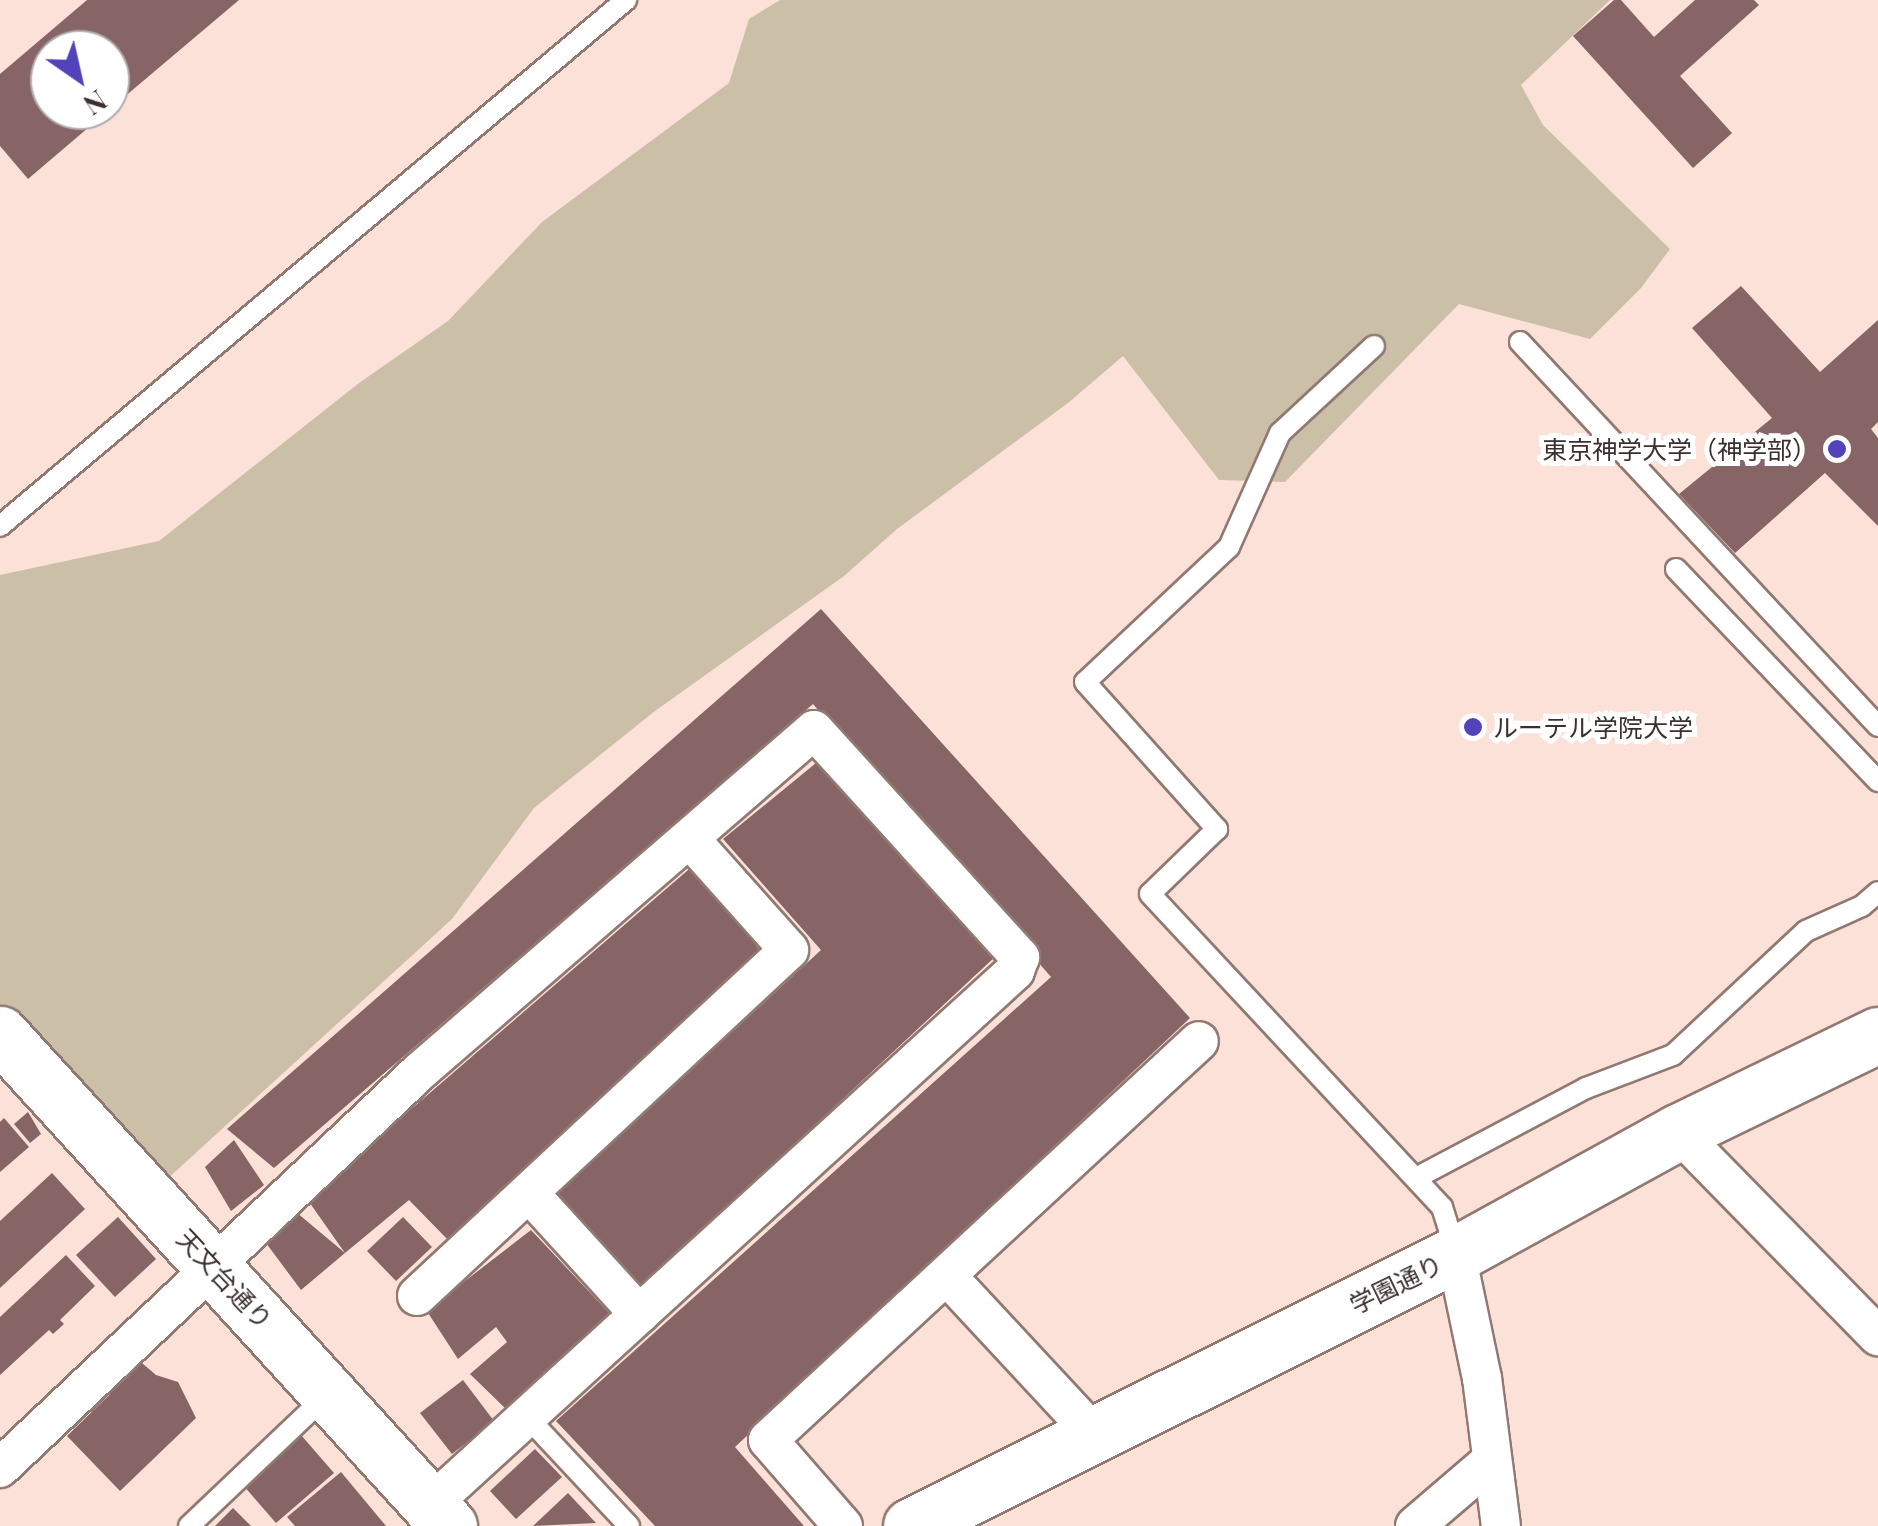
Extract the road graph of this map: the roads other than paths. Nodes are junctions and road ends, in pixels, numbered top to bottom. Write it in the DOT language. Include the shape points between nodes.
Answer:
graph roads {
  1 [pos="626,0"];
  2 [pos="1520,342"];
  3 [pos="1374,346"];
  4 [pos="0,526"];
  5 [pos="1676,569"];
  6 [pos="1878,726"];
  7 [pos="1878,781"];
  8 [pos="690,839"];
  9 [pos="1878,892"];
  10 [pos="0,1034"];
  11 [pos="1878,1036"];
  12 [pos="1200,1041"];
  13 [pos="1678,1132"];
  14 [pos="1416,1178"];
  15 [pos="529,1193"];
  16 [pos="1456,1254"];
  17 [pos="211,1264"];
  18 [pos="946,1276"];
  19 [pos="417,1296"];
  20 [pos="639,1314"];
  21 [pos="1878,1336"];
  22 [pos="330,1392"];
  23 [pos="528,1418"];
  24 [pos="1094,1434"];
  25 [pos="1492,1460"];
  26 [pos="0,1468"];
  27 [pos="440,1515"];
  28 [pos="936,1521"];
  29 [pos="189,1526"];
  30 [pos="629,1526"];
  31 [pos="844,1526"];
  32 [pos="1416,1526"];
  33 [pos="1501,1526"];
  1 -- 4 [label="lane"];
  2 -- 6 [label="lane"];
  3 -- 14 [label="lane" via="1280,432 1230,547 1085,682 1217,829 1150,894"];
  5 -- 7 [label="lane"];
  8 -- 15 [label="street" via="789,950"];
  8 -- 17 [label="street" via="419,1072"];
  8 -- 20 [label="street" via="814,730 1020,957 1015,970"];
  9 -- 14 [label="lane" via="1806,931 1673,1055 1586,1088"];
  10 -- 17 [label="street, 天文台通り"];
  11 -- 13 [label="street, 学園通り"];
  12 -- 18 [label="street"];
  13 -- 16 [label="street, 学園通り"];
  13 -- 21 [label="street"];
  14 -- 16 [label="lane" via="1442,1206"];
  15 -- 19 [label="street"];
  15 -- 20 [label="street"];
  16 -- 24 [label="street, 学園通り"];
  16 -- 25 [label="street"];
  17 -- 22 [label="street, 天文台通り"];
  17 -- 26 [label="street"];
  18 -- 24 [label="street"];
  18 -- 31 [label="street" via="768,1440"];
  20 -- 23 [label="street"];
  22 -- 27 [label="street, 天文台通り"];
  22 -- 29 [label="lane"];
  23 -- 27 [label="street"];
  23 -- 30 [label="lane"];
  24 -- 28 [label="street, 学園通り"];
  25 -- 32 [label="street"];
  25 -- 33 [label="street"];
}
